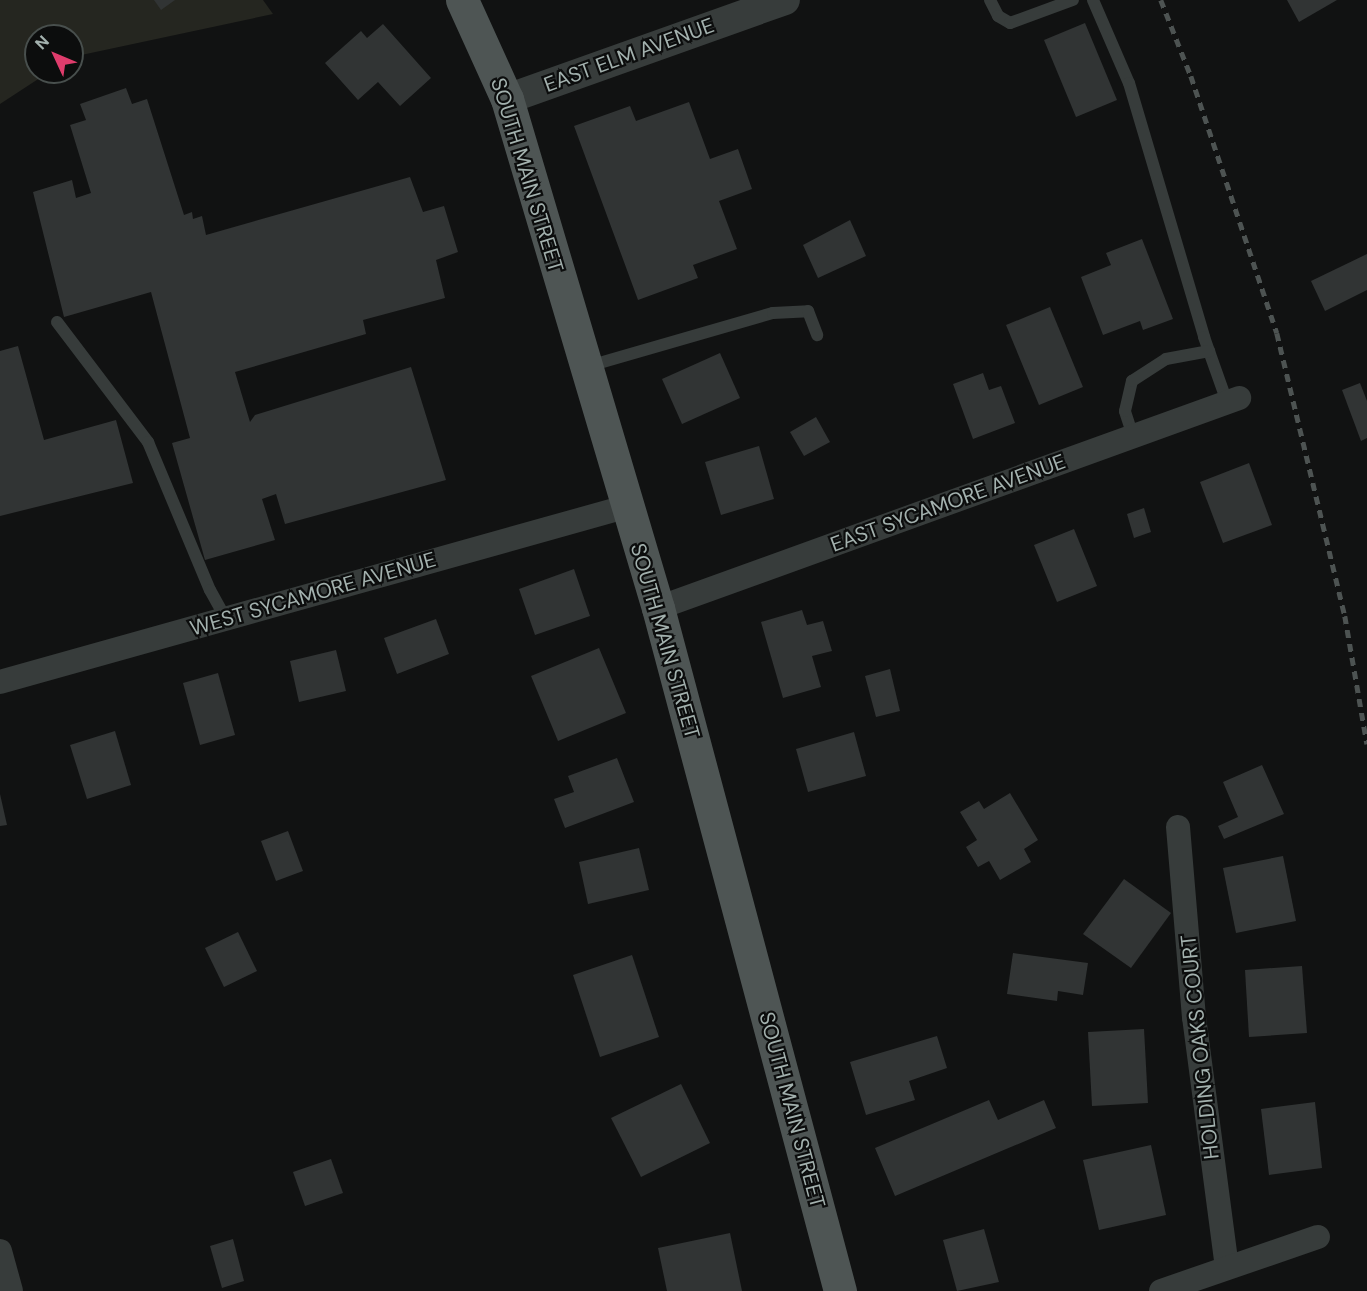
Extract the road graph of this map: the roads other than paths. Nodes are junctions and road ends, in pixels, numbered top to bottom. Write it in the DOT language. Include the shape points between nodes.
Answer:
graph roads {
  1 [pos="462,0"];
  2 [pos="785,0"];
  3 [pos="990,0"];
  4 [pos="1073,0"];
  5 [pos="1093,0"];
  6 [pos="507,99"];
  7 [pos="57,322"];
  8 [pos="817,335"];
  9 [pos="1209,351"];
  10 [pos="585,368"];
  11 [pos="1233,400"];
  12 [pos="1133,436"];
  13 [pos="625,507"];
  14 [pos="658,608"];
  15 [pos="226,619"];
  16 [pos="0,682"];
  17 [pos="1178,827"];
  18 [pos="1318,1237"];
  19 [pos="0,1251"];
  20 [pos="1227,1267"];
  21 [pos="11,1291"];
  22 [pos="840,1291"];
  23 [pos="1161,1291"];
  1 -- 6 [label="main road, SOUTH MAIN STREET"];
  2 -- 6 [label="street, EAST ELM AVENUE"];
  3 -- 4 [label="lane" via="998,16 1010,23"];
  5 -- 9 [label="lane" via="1129,82"];
  6 -- 10 [label="main road, SOUTH MAIN STREET"];
  7 -- 15 [label="lane" via="148,442"];
  8 -- 10 [label="lane" via="808,311 773,313 617,355"];
  9 -- 11 [label="lane"];
  9 -- 12 [label="lane" via="1166,359 1132,381 1125,411"];
  10 -- 13 [label="main road, SOUTH MAIN STREET"];
  11 -- 12 [label="street, EAST SYCAMORE AVENUE"];
  12 -- 14 [label="street, EAST SYCAMORE AVENUE"];
  13 -- 14 [label="main road, SOUTH MAIN STREET"];
  13 -- 15 [label="street, WEST SYCAMORE AVENUE"];
  14 -- 22 [label="main road, SOUTH MAIN STREET"];
  15 -- 16 [label="street, WEST SYCAMORE AVENUE"];
  17 -- 20 [label="street, HOLDING OAKS COURT" via="1194,1017"];
  18 -- 20 [label="street"];
  19 -- 21 [label="street"];
  20 -- 23 [label="street"];
}
